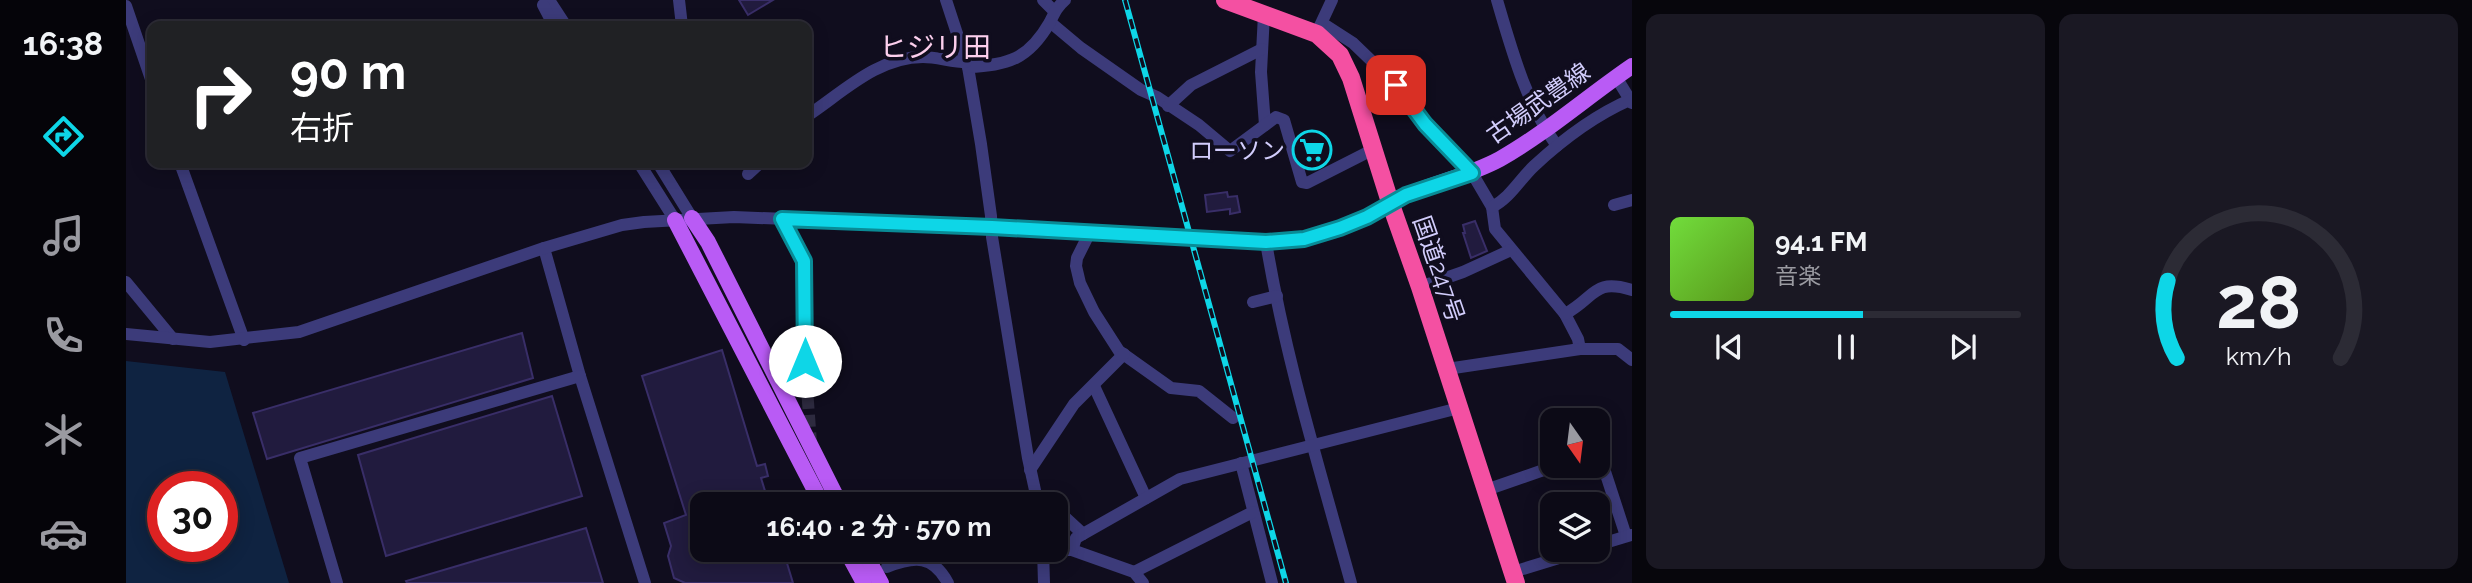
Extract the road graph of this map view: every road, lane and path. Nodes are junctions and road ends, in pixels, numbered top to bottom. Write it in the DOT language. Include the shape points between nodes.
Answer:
graph roads {
  1 [pos="542,0"];
  2 [pos="549,0"];
  3 [pos="678,0"];
  4 [pos="946,0"];
  5 [pos="1043,0"];
  6 [pos="1065,0"];
  7 [pos="1225,0"];
  8 [pos="1332,0"];
  9 [pos="1497,0"];
  10 [pos="126,6"];
  11 [pos="1264,14"];
  12 [pos="1052,16"];
  13 [pos="552,21"];
  14 [pos="563,21"];
  15 [pos="681,21"];
  16 [pos="1319,29"];
  17 [pos="1262,49"];
  18 [pos="967,64"];
  19 [pos="1632,66"];
  20 [pos="147,67"];
  21 [pos="1616,77"];
  22 [pos="1631,101"];
  23 [pos="1168,106"];
  24 [pos="812,112"];
  25 [pos="1265,125"];
  26 [pos="1544,129"];
  27 [pos="1557,146"];
  28 [pos="1374,149"];
  29 [pos="182,168"];
  30 [pos="642,168"];
  31 [pos="661,168"];
  32 [pos="755,168"];
  33 [pos="1472,173"];
  34 [pos="748,174"];
  35 [pos="1632,200"];
  36 [pos="1390,202"];
  37 [pos="1614,205"];
  38 [pos="1492,207"];
  39 [pos="692,218"];
  40 [pos="782,219"];
  41 [pos="675,220"];
  42 [pos="992,227"];
  43 [pos="1090,232"];
  44 [pos="1266,242"];
  45 [pos="544,248"];
  46 [pos="1511,250"];
  47 [pos="126,282"];
  48 [pos="1420,287"];
  49 [pos="1632,290"];
  50 [pos="1277,296"];
  51 [pos="1253,302"];
  52 [pos="1565,314"];
  53 [pos="126,334"];
  54 [pos="173,339"];
  55 [pos="244,340"];
  56 [pos="1580,349"];
  57 [pos="1124,354"];
  58 [pos="1632,360"];
  59 [pos="805,361"];
  60 [pos="1447,369"];
  61 [pos="580,376"];
  62 [pos="1094,386"];
  63 [pos="1458,408"];
  64 [pos="1233,418"];
  65 [pos="1312,445"];
  66 [pos="1241,463"];
  67 [pos="1030,470"];
  68 [pos="1540,471"];
  69 [pos="1608,478"];
  70 [pos="1486,490"];
  71 [pos="816,492"];
  72 [pos="834,492"];
  73 [pos="1036,492"];
  74 [pos="1146,498"];
  75 [pos="1253,512"];
  76 [pos="1068,520"];
  77 [pos="1083,534"];
  78 [pos="1629,535"];
  79 [pos="1610,541"];
  80 [pos="1068,550"];
  81 [pos="1072,550"];
  82 [pos="853,562"];
  83 [pos="870,562"];
  84 [pos="1043,562"];
  85 [pos="1555,562"];
  86 [pos="887,567"];
  87 [pos="1134,572"];
  88 [pos="1514,578"];
  89 [pos="337,583"];
  90 [pos="645,583"];
  91 [pos="864,583"];
  92 [pos="881,583"];
  93 [pos="948,583"];
  94 [pos="1044,583"];
  95 [pos="1143,583"];
  96 [pos="1272,583"];
  97 [pos="1351,583"];
  1 -- 13 [label="street"];
  2 -- 14 [label="street"];
  3 -- 15 [label="street"];
  4 -- 18 [label="street"];
  5 -- 12 [label="street"];
  6 -- 12 [label="street"];
  7 -- 11 [label="highway, 国道247号"];
  8 -- 16 [label="street"];
  9 -- 26 [label="street"];
  10 -- 20 [label="street"];
  11 -- 16 [label="highway, 国道247号"];
  11 -- 17 [label="street"];
  12 -- 18 [label="street" via="1019,58 994,66"];
  12 -- 23 [label="street" via="1081,48"];
  16 -- 28 [label="highway, 国道247号" via="1351,78"];
  16 -- 33 [label="street" via="1353,43"];
  17 -- 23 [label="street" via="1191,85"];
  17 -- 25 [label="street"];
  18 -- 24 [label="street" via="906,59 843,88"];
  18 -- 42 [label="street"];
  19 -- 21 [label="main road, 古場武豊線"];
  21 -- 22 [label="street"];
  21 -- 26 [label="main road, 古場武豊線"];
  22 -- 27 [label="street"];
  23 -- 25 [label="street" via="1230,150"];
  25 -- 28 [label="street" via="1276,117 1284,120 1302,182"];
  26 -- 27 [label="street"];
  26 -- 33 [label="main road, 古場武豊線"];
  27 -- 38 [label="street"];
  28 -- 36 [label="highway, 国道247号"];
  29 -- 55 [label="street"];
  30 -- 41 [label="street"];
  31 -- 39 [label="street"];
  32 -- 34 [label="street"];
  33 -- 36 [label="main road, 古場武豊線"];
  33 -- 38 [label="street"];
  35 -- 37 [label="street"];
  36 -- 44 [label="street" via="1340,228 1304,239"];
  36 -- 48 [label="highway, 国道247号"];
  38 -- 46 [label="street" via="1495,229"];
  39 -- 40 [label="street"];
  39 -- 41 [label="street"];
  39 -- 72 [label="main road"];
  40 -- 42 [label="street"];
  40 -- 59 [label="street" via="804,261"];
  41 -- 45 [label="street" via="621,225"];
  41 -- 71 [label="main road"];
  42 -- 43 [label="street"];
  42 -- 67 [label="street"];
  43 -- 44 [label="street"];
  43 -- 57 [label="street" via="1077,258 1080,283"];
  44 -- 50 [label="street"];
  45 -- 55 [label="street" via="299,332"];
  45 -- 61 [label="street"];
  46 -- 48 [label="street"];
  46 -- 52 [label="street"];
  47 -- 54 [label="street"];
  48 -- 60 [label="highway, 国道247号"];
  49 -- 52 [label="street" via="1612,284"];
  50 -- 51 [label="street"];
  50 -- 65 [label="street"];
  52 -- 56 [label="street"];
  53 -- 54 [label="street"];
  54 -- 55 [label="street"];
  56 -- 58 [label="street" via="1618,349"];
  56 -- 60 [label="street"];
  57 -- 62 [label="street"];
  57 -- 64 [label="street" via="1171,388 1199,391"];
  60 -- 63 [label="highway, 国道247号"];
  61 -- 89 [label="street" via="300,458"];
  61 -- 90 [label="street"];
  62 -- 67 [label="street" via="1074,404"];
  62 -- 74 [label="street"];
  63 -- 65 [label="street"];
  63 -- 70 [label="highway, 国道247号"];
  65 -- 66 [label="street"];
  65 -- 97 [label="street"];
  66 -- 74 [label="street" via="1180,479"];
  66 -- 75 [label="street"];
  67 -- 73 [label="street"];
  68 -- 70 [label="street"];
  69 -- 78 [label="street"];
  70 -- 88 [label="highway, 国道247号"];
  74 -- 77 [label="street"];
  75 -- 87 [label="street"];
  75 -- 96 [label="street"];
  76 -- 77 [label="street"];
  77 -- 81 [label="street" via="1076,538"];
  78 -- 79 [label="street"];
  80 -- 81 [label="street"];
  81 -- 87 [label="street"];
  82 -- 91 [label="main road"];
  83 -- 92 [label="main road"];
  84 -- 94 [label="street"];
  85 -- 88 [label="street"];
  86 -- 93 [label="street" via="926,560"];
  87 -- 95 [label="street"];
}
